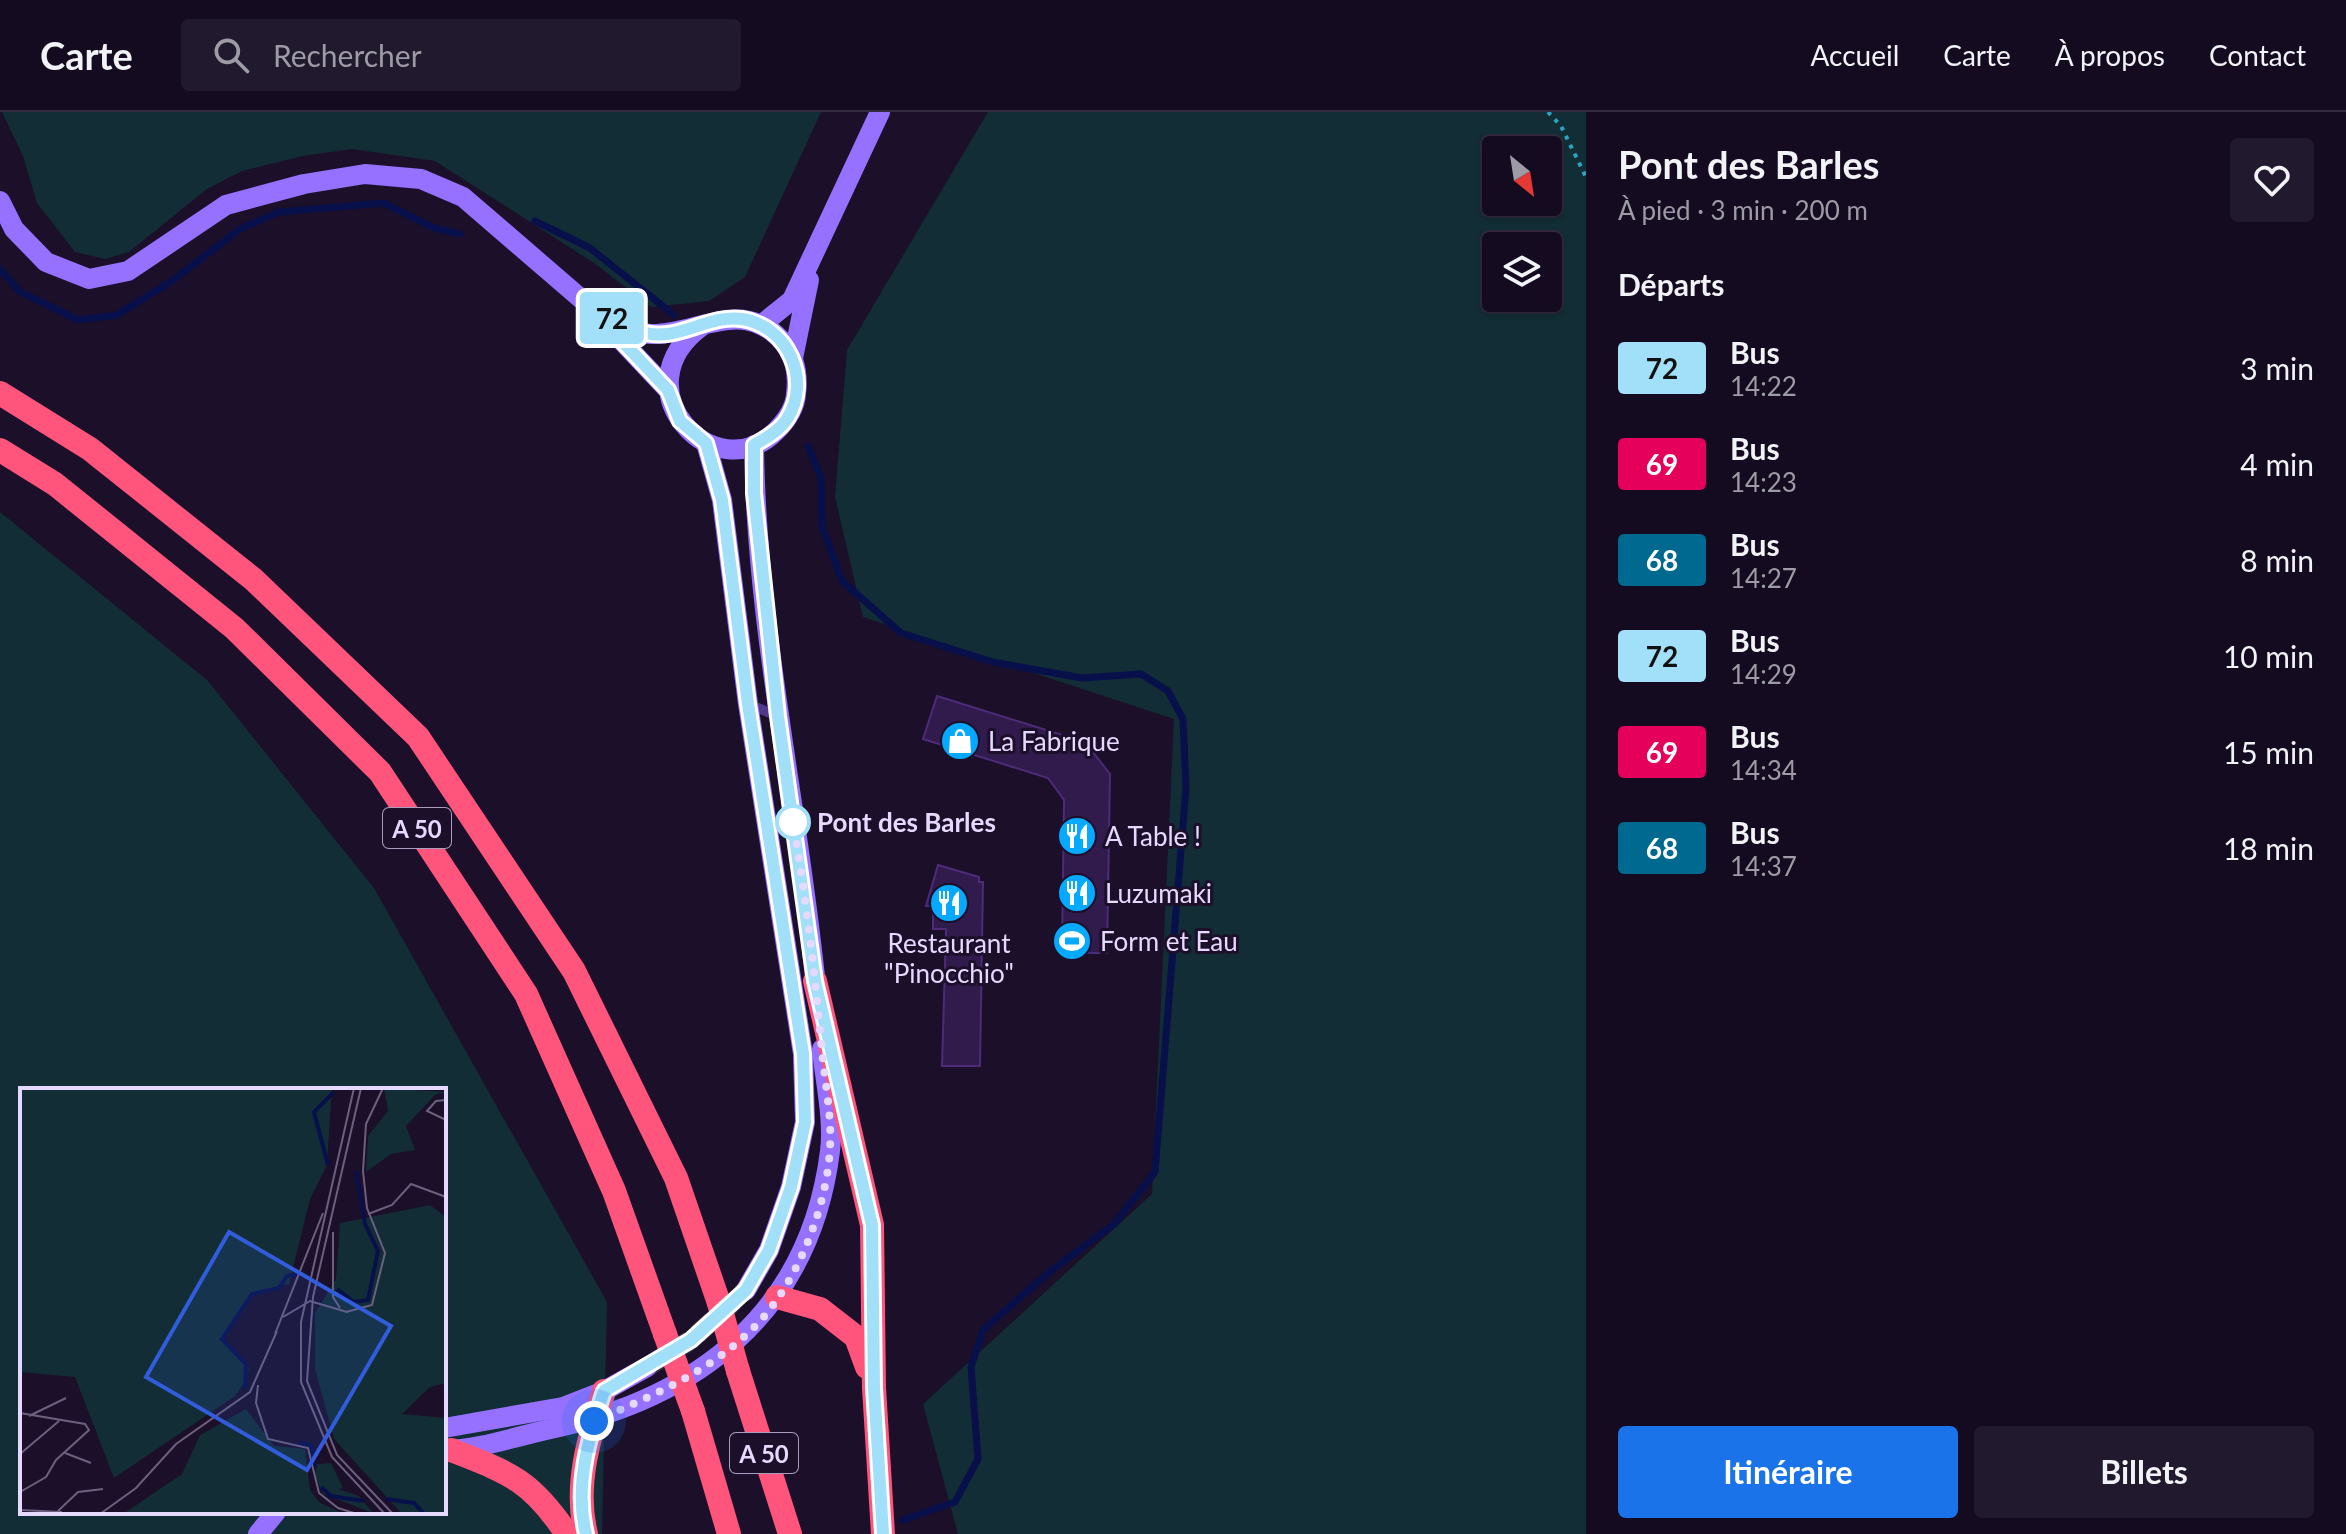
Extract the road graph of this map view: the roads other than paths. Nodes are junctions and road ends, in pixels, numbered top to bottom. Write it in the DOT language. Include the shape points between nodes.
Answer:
graph roads {
  1 [pos="880,112"];
  2 [pos="0,201"];
  3 [pos="813,258"];
  4 [pos="586,303"];
  5 [pos="761,325"];
  6 [pos="702,326"];
  7 [pos="793,358"];
  8 [pos="668,390"];
  9 [pos="0,393"];
  10 [pos="706,443"];
  11 [pos="754,445"];
  12 [pos="0,450"];
  13 [pos="748,704"];
  14 [pos="778,716"];
  15 [pos="815,981"];
  16 [pos="746,1290"];
  17 [pos="777,1297"];
  18 [pos="647,1367"];
  19 [pos="874,1388"];
  20 [pos="604,1391"];
  21 [pos="594,1421"];
  22 [pos="446,1442"];
  23 [pos="274,1514"];
  24 [pos="258,1534"];
  25 [pos="567,1534"];
  26 [pos="586,1534"];
  27 [pos="729,1534"];
  28 [pos="790,1534"];
  29 [pos="883,1534"];
  1 -- 3 [label="main road"];
  2 -- 4 [label="main road" via="14,229 46,262 89,279 128,271 226,205 365,174 421,179 463,197"];
  3 -- 5 [label="main road" via="792,300"];
  3 -- 7 [label="main road"];
  4 -- 6 [label="main road" via="649,334"];
  4 -- 8 [label="main road"];
  5 -- 6 [label="main road" via="722,319"];
  5 -- 7 [label="main road" via="775,333"];
  6 -- 8 [label="main road" via="675,353"];
  7 -- 11 [label="main road" via="796,400 773,435"];
  8 -- 10 [label="main road" via="680,421"];
  9 -- 28 [label="highway, A 50, bridge" via="90,449 253,579 418,737 574,971 676,1178"];
  10 -- 11 [label="main road" via="722,448"];
  10 -- 13 [label="main road" via="722,500"];
  11 -- 14 [label="main road" via="754,493"];
  12 -- 27 [label="highway, A 50, bridge" via="55,484 234,628 380,772 526,994 614,1191 693,1411"];
  13 -- 14 [label="lane"];
  13 -- 16 [label="main road" via="803,1054 805,1122 787,1200 769,1250"];
  14 -- 15 [label="main road"];
  15 -- 17 [label="main road" via="830,1148 819,1209"];
  15 -- 19 [label="highway" via="872,1225"];
  17 -- 19 [label="highway" via="820,1309 856,1337"];
  17 -- 21 [label="main road, bridge" via="759,1322 701,1369"];
  18 -- 20 [label="main road"];
  19 -- 29 [label="highway"];
  20 -- 21 [label="highway"];
  20 -- 22 [label="main road"];
  21 -- 22 [label="main road"];
  21 -- 26 [label="highway" via="580,1509"];
  22 -- 25 [label="highway" via="512,1474 543,1498"];
  23 -- 24 [label="main road"];
}
